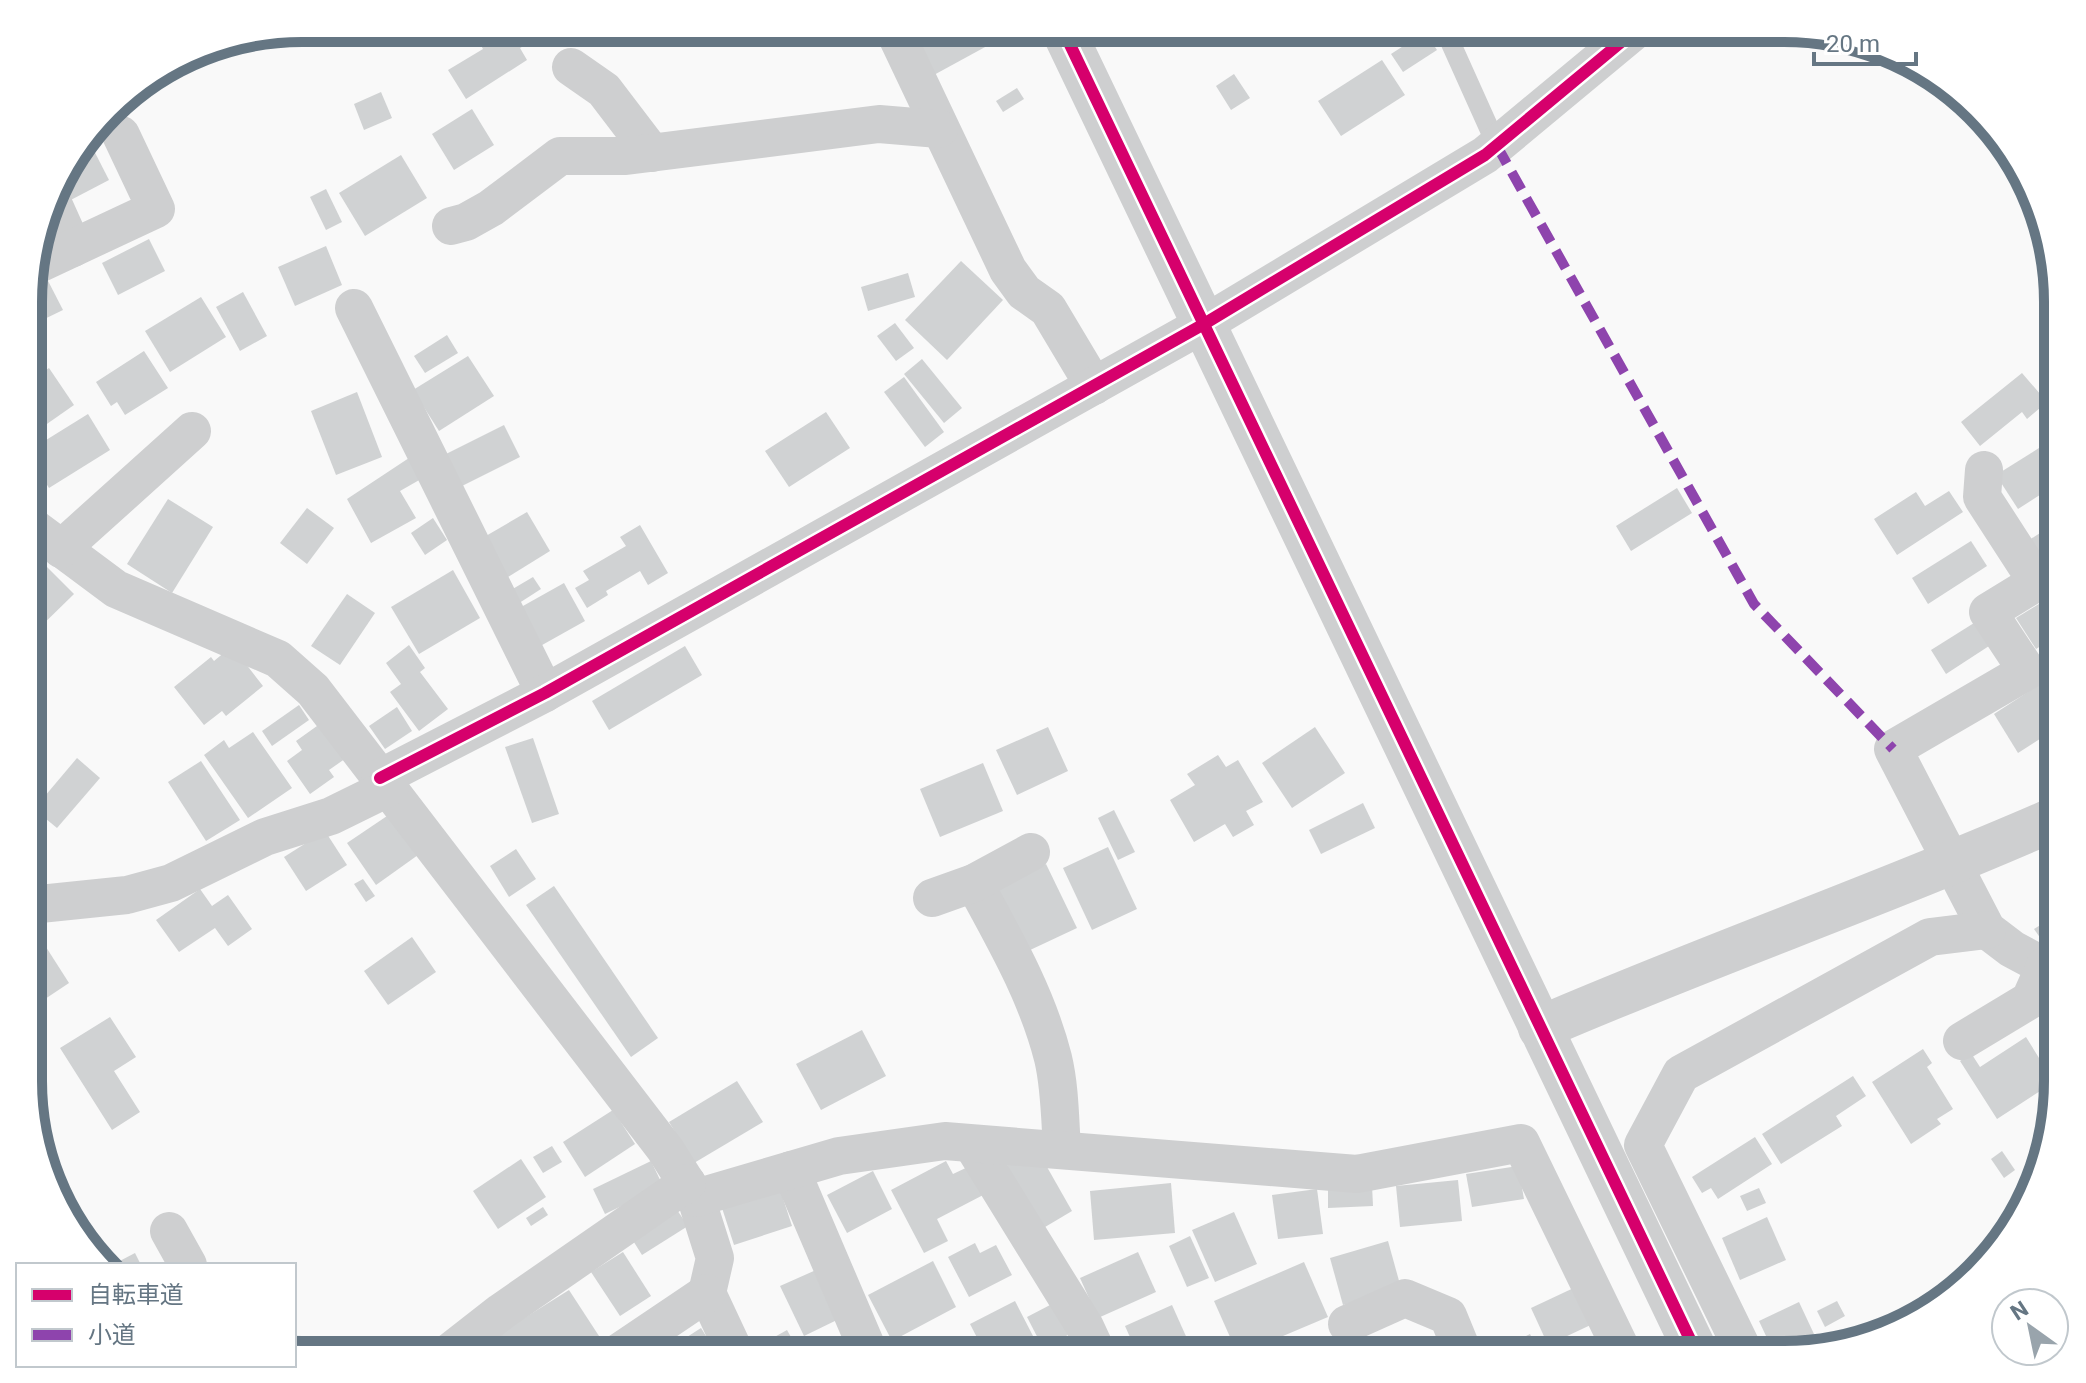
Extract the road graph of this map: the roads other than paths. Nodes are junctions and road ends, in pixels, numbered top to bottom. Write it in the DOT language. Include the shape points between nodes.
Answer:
graph roads {
  1 [pos="1069,42"];
  2 [pos="1450,42"];
  3 [pos="1621,42"];
  4 [pos="900,43"];
  5 [pos="571,67"];
  6 [pos="939,129"];
  7 [pos="121,135"];
  8 [pos="1497,146"];
  9 [pos="652,153"];
  10 [pos="58,214"];
  11 [pos="451,226"];
  12 [pos="73,248"];
  13 [pos="45,261"];
  14 [pos="354,308"];
  15 [pos="1204,324"];
  16 [pos="1094,386"];
  17 [pos="192,431"];
  18 [pos="1984,470"];
  19 [pos="42,534"];
  20 [pos="61,549"];
  21 [pos="545,693"];
  22 [pos="385,782"];
  23 [pos="2043,824"];
  24 [pos="1031,852"];
  25 [pos="1955,863"];
  26 [pos="974,883"];
  27 [pos="932,898"];
  28 [pos="42,904"];
  29 [pos="1987,930"];
  30 [pos="2043,964"];
  31 [pos="2043,981"];
  32 [pos="1540,1028"];
  33 [pos="1962,1041"];
  34 [pos="972,1144"];
  35 [pos="1062,1150"];
  36 [pos="791,1170"];
  37 [pos="692,1190"];
  38 [pos="169,1231"];
  39 [pos="187,1263"];
  40 [pos="707,1293"];
  41 [pos="1347,1324"];
  42 [pos="1091,1340"];
  43 [pos="1458,1340"];
  44 [pos="1617,1340"];
  45 [pos="1690,1340"];
  46 [pos="1738,1340"];
  47 [pos="464,1341"];
  48 [pos="636,1341"];
  49 [pos="729,1341"];
  50 [pos="864,1341"];
  1 -- 15 [label="street"];
  2 -- 8 [label="lane"];
  3 -- 8 [label="street"];
  4 -- 6 [label="street"];
  5 -- 9 [label="street" via="604,90"];
  6 -- 9 [label="street" via="879,124"];
  6 -- 16 [label="street" via="1008,270 1024,292 1048,309"];
  7 -- 12 [label="street" via="156,209"];
  8 -- 15 [label="street"];
  9 -- 11 [label="street" via="560,156 491,208"];
  10 -- 12 [label="street"];
  12 -- 13 [label="street"];
  14 -- 21 [label="street"];
  15 -- 16 [label="street"];
  15 -- 32 [label="street"];
  16 -- 21 [label="street"];
  17 -- 20 [label="street"];
  18 -- 25 [label="street" via="1982,497 2037,582 1988,612 2027,671 1893,749"];
  19 -- 20 [label="street"];
  20 -- 22 [label="street" via="116,589 295,671"];
  21 -- 22 [label="street"];
  22 -- 28 [label="street" via="331,816 265,837 171,883 127,895"];
  22 -- 37 [label="street"];
  23 -- 25 [label="street"];
  24 -- 26 [label="street"];
  25 -- 29 [label="street"];
  25 -- 32 [label="street" via="1684,966"];
  26 -- 27 [label="street"];
  26 -- 35 [label="street" via="1040,1015 1054,1060"];
  29 -- 30 [label="street"];
  29 -- 46 [label="street" via="1930,937 1681,1074 1643,1145"];
  31 -- 33 [label="street" via="2030,1000"];
  32 -- 45 [label="street"];
  34 -- 35 [label="street"];
  34 -- 36 [label="street" via="945,1141 900,1147"];
  34 -- 42 [label="street"];
  35 -- 44 [label="street" via="1357,1174 1521,1143"];
  36 -- 37 [label="street"];
  36 -- 50 [label="street"];
  37 -- 40 [label="street" via="715,1258"];
  37 -- 47 [label="street"];
  38 -- 39 [label="street"];
  40 -- 48 [label="street"];
  40 -- 49 [label="street"];
  41 -- 43 [label="street" via="1405,1298 1448,1316"];
}
